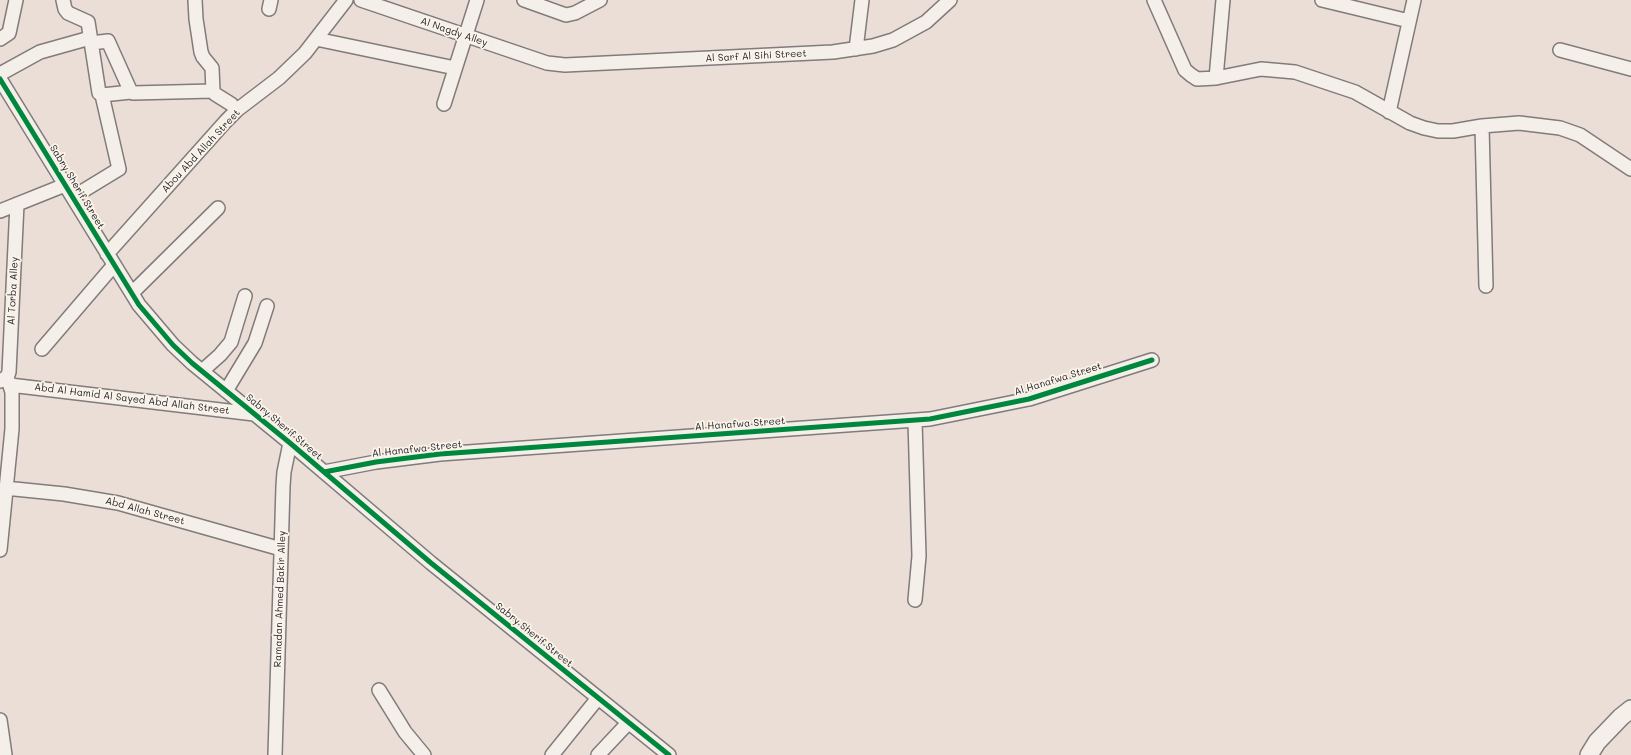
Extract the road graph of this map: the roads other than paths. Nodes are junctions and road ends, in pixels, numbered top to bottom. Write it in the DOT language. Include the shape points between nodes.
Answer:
graph roads {
  1 [pos="16,0"];
  2 [pos="63,0"];
  3 [pos="195,0"];
  4 [pos="346,0"];
  5 [pos="361,0"];
  6 [pos="477,0"];
  7 [pos="524,0"];
  8 [pos="600,0"];
  9 [pos="862,0"];
  10 [pos="950,0"];
  11 [pos="1154,0"];
  12 [pos="1223,0"];
  13 [pos="1322,0"];
  14 [pos="1414,0"];
  15 [pos="1409,21"];
  16 [pos="466,36"];
  17 [pos="0,39"];
  18 [pos="316,39"];
  19 [pos="91,41"];
  20 [pos="856,49"];
  21 [pos="1560,50"];
  22 [pos="547,63"];
  23 [pos="455,68"];
  24 [pos="1631,69"];
  25 [pos="0,74"];
  26 [pos="0,78"];
  27 [pos="1216,78"];
  28 [pos="213,91"];
  29 [pos="131,92"];
  30 [pos="102,95"];
  31 [pos="444,104"];
  32 [pos="237,110"];
  33 [pos="1389,112"];
  34 [pos="1482,126"];
  35 [pos="1631,169"];
  36 [pos="65,185"];
  37 [pos="73,197"];
  38 [pos="17,204"];
  39 [pos="218,208"];
  40 [pos="0,211"];
  41 [pos="111,259"];
  42 [pos="1486,286"];
  43 [pos="132,293"];
  44 [pos="245,296"];
  45 [pos="267,306"];
  46 [pos="42,349"];
  47 [pos="1152,360"];
  48 [pos="202,371"];
  49 [pos="6,381"];
  50 [pos="226,391"];
  51 [pos="255,414"];
  52 [pos="915,420"];
  53 [pos="290,443"];
  54 [pos="324,472"];
  55 [pos="6,488"];
  56 [pos="281,549"];
  57 [pos="0,550"];
  58 [pos="915,600"];
  59 [pos="379,690"];
  60 [pos="598,698"];
  61 [pos="1631,709"];
  62 [pos="0,720"];
  63 [pos="628,723"];
  64 [pos="662,753"];
  65 [pos="5,755"];
  66 [pos="275,755"];
  67 [pos="424,755"];
  68 [pos="552,755"];
  69 [pos="598,755"];
  70 [pos="1589,755"];
  1 -- 17 [label="street" via="9,33"];
  2 -- 19 [label="street" via="68,13 88,22"];
  3 -- 28 [label="street" via="201,52 212,68"];
  4 -- 18 [label="street, Abou Abd Allah Street"];
  5 -- 16 [label="street, Al Nagdy Alley"];
  6 -- 16 [label="street"];
  7 -- 8 [label="street" via="566,15"];
  9 -- 20 [label="street"];
  10 -- 20 [label="street, Al Sarf Al Sihi Street" via="926,22 911,31 893,40"];
  11 -- 27 [label="street" via="1185,70 1197,78"];
  12 -- 27 [label="street"];
  13 -- 15 [label="street"];
  14 -- 15 [label="street"];
  15 -- 33 [label="street"];
  16 -- 22 [label="street, Al Nagdy Alley"];
  16 -- 23 [label="street"];
  18 -- 23 [label="street"];
  18 -- 32 [label="street, Abou Abd Allah Street" via="279,78"];
  19 -- 25 [label="street" via="40,52"];
  19 -- 29 [label="street" via="108,41"];
  19 -- 30 [label="street" via="97,90"];
  20 -- 22 [label="street, Al Sarf Al Sihi Street" via="576,65"];
  21 -- 24 [label="street"];
  23 -- 31 [label="street"];
  26 -- 36 [label="street, Sabry Sherif Street"];
  27 -- 33 [label="street" via="1261,69 1295,72 1355,92"];
  28 -- 29 [label="street"];
  28 -- 32 [label="street"];
  29 -- 30 [label="street"];
  30 -- 37 [label="street" via="119,169"];
  32 -- 41 [label="street, Abou Abd Allah Street"];
  33 -- 34 [label="street" via="1410,123 1438,131"];
  34 -- 35 [label="street" via="1519,123 1560,128 1580,135"];
  34 -- 42 [label="street"];
  36 -- 37 [label="street, Sabry Sherif Street"];
  36 -- 38 [label="street"];
  37 -- 41 [label="street, Sabry Sherif Street"];
  38 -- 40 [label="street"];
  38 -- 49 [label="street, Al Torba Alley" via="9,372"];
  39 -- 43 [label="street"];
  41 -- 43 [label="street, Sabry Sherif Street"];
  41 -- 46 [label="street, Abou Abd Allah Street"];
  43 -- 48 [label="street, Sabry Sherif Street" via="155,326"];
  44 -- 48 [label="street" via="231,342"];
  45 -- 50 [label="street" via="253,347"];
  47 -- 52 [label="street, Al Hanafwa Street" via="1029,399"];
  48 -- 50 [label="street, Sabry Sherif Street"];
  49 -- 51 [label="street, Abd Al Hamid Al Sayed Abd Allah Street"];
  49 -- 55 [label="street, Al Torba Alley" via="12,392 12,429"];
  50 -- 51 [label="street, Sabry Sherif Street"];
  51 -- 53 [label="street, Sabry Sherif Street"];
  52 -- 54 [label="street, Al Hanafwa Street" via="440,454"];
  52 -- 58 [label="street" via="919,556"];
  53 -- 54 [label="street, Sabry Sherif Street"];
  53 -- 56 [label="street, Ramadan Ahmed Bakir Alley" via="284,472"];
  54 -- 60 [label="street, Sabry Sherif Street" via="431,563"];
  55 -- 56 [label="street, Abd Allah Street" via="118,503"];
  55 -- 57 [label="street, Al Torba Alley"];
  56 -- 66 [label="street, Ramadan Ahmed Bakir Alley"];
  59 -- 67 [label="street" via="405,732"];
  60 -- 63 [label="street, Sabry Sherif Street"];
  60 -- 68 [label="street"];
  61 -- 70 [label="street" via="1597,742"];
  62 -- 65 [label="street"];
  63 -- 64 [label="street, Sabry Sherif Street"];
  63 -- 69 [label="street"];
}
